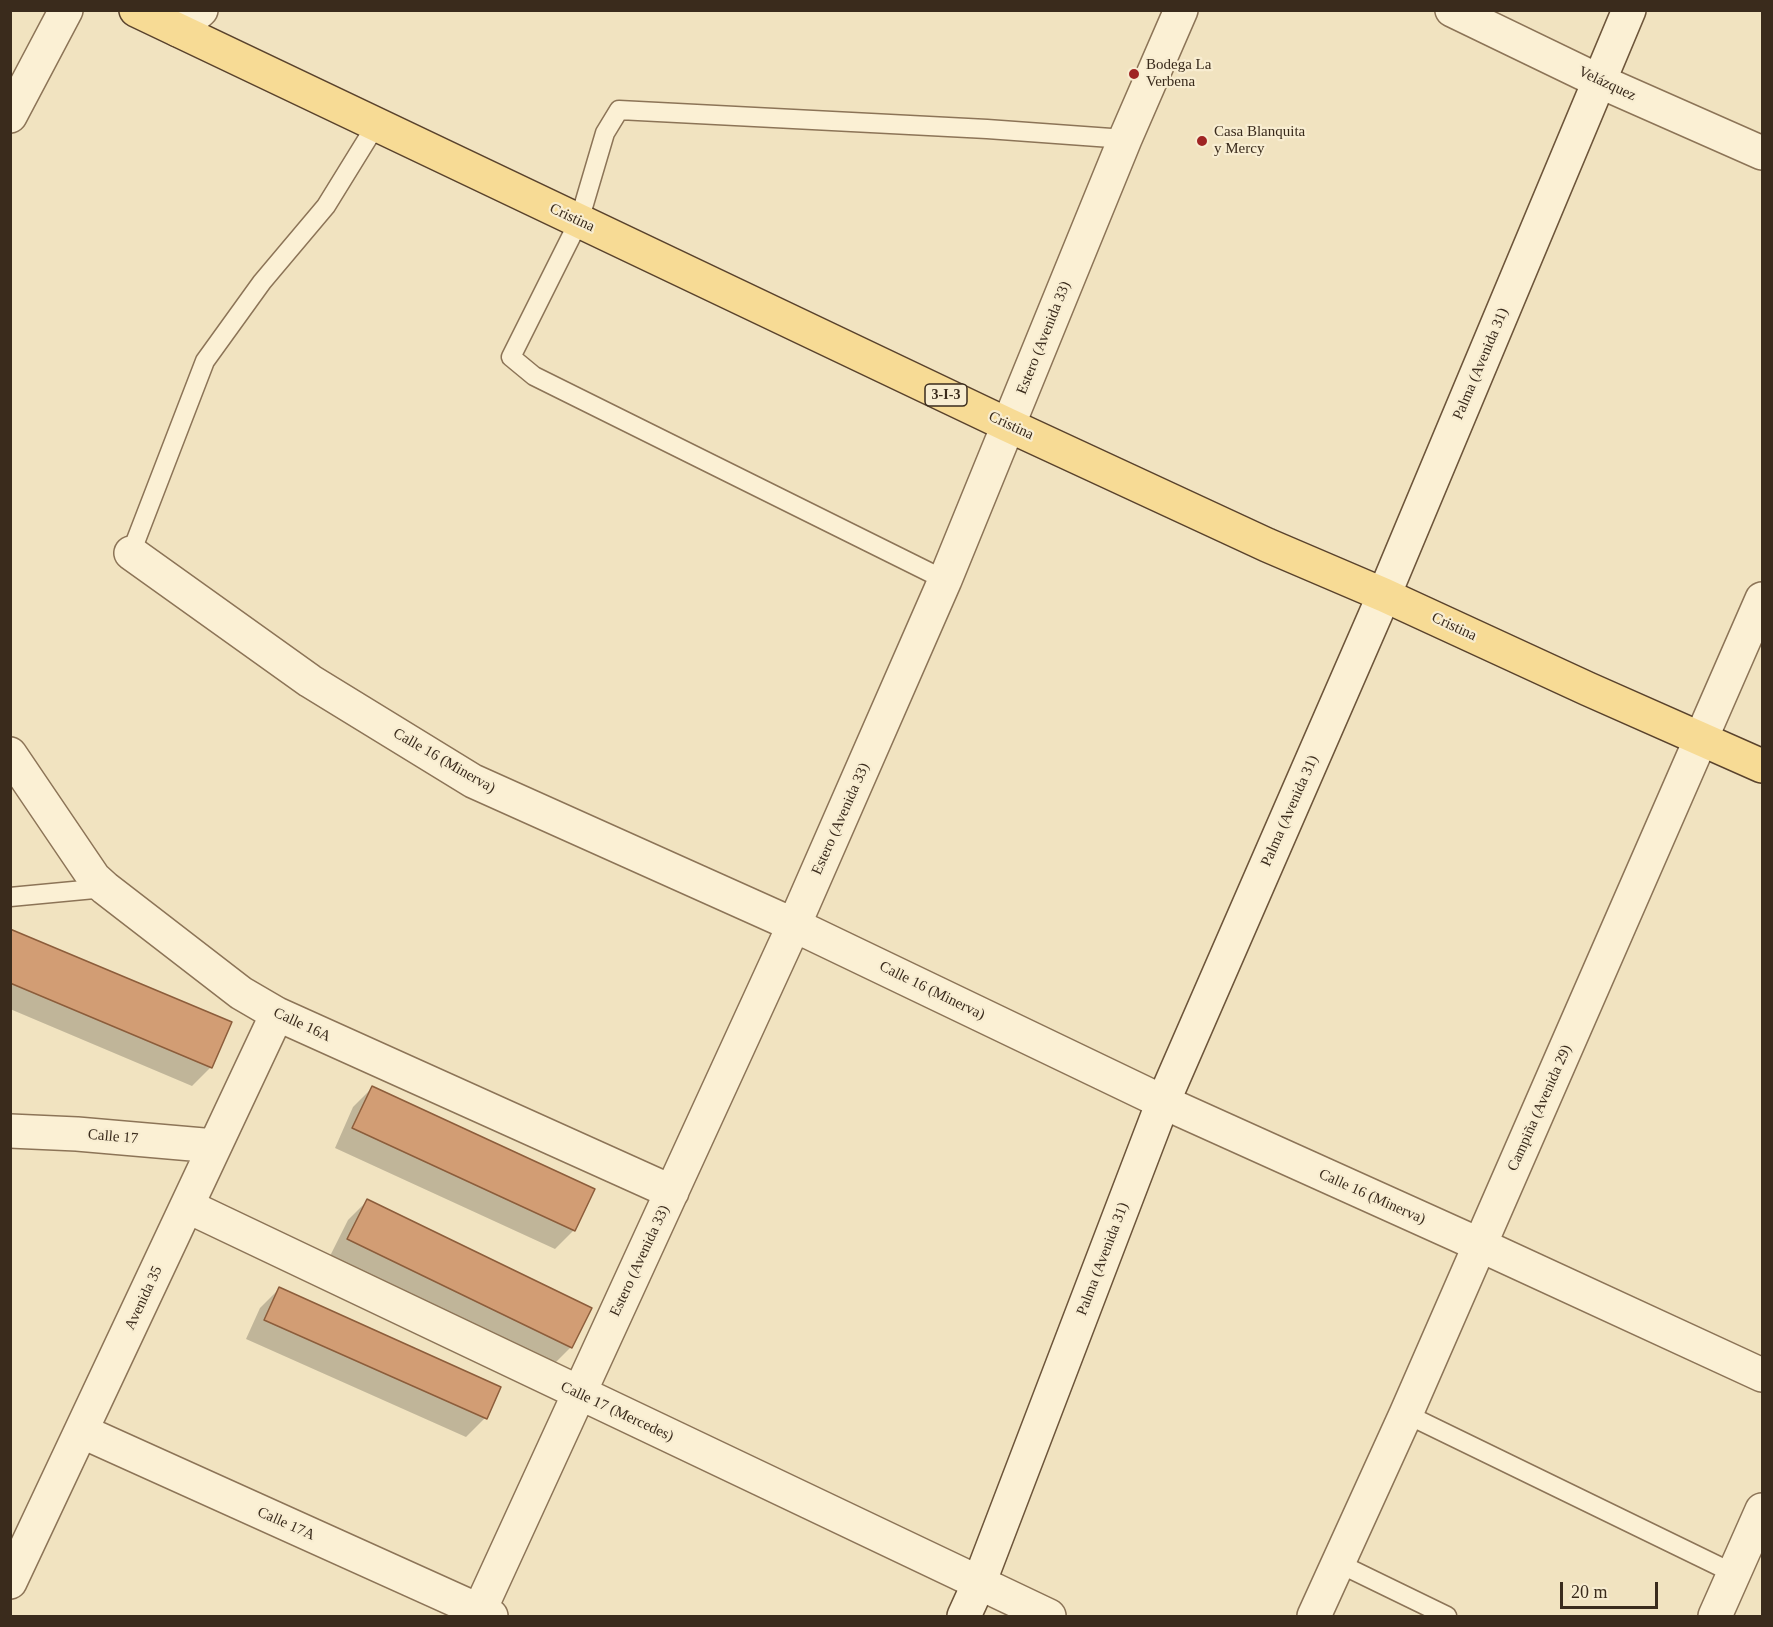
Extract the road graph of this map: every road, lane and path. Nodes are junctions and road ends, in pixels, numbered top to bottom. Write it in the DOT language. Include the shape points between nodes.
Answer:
graph roads {
  1 [pos="66,10"];
  2 [pos="136,10"];
  3 [pos="1182,10"];
  4 [pos="1452,10"];
  5 [pos="1629,10"];
  6 [pos="189,20"];
  7 [pos="1599,81"];
  8 [pos="10,117"];
  9 [pos="376,125"];
  10 [pos="1125,139"];
  11 [pos="1762,153"];
  12 [pos="579,221"];
  13 [pos="1008,425"];
  14 [pos="131,553"];
  15 [pos="945,580"];
  16 [pos="1384,595"];
  17 [pos="1762,599"];
  18 [pos="1702,738"];
  19 [pos="10,754"];
  20 [pos="1762,766"];
  21 [pos="105,888"];
  22 [pos="10,897"];
  23 [pos="794,925"];
  24 [pos="277,1014"];
  25 [pos="1163,1102"];
  26 [pos="10,1131"];
  27 [pos="215,1146"];
  28 [pos="672,1192"];
  29 [pos="187,1206"];
  30 [pos="1480,1245"];
  31 [pos="1762,1375"];
  32 [pos="579,1394"];
  33 [pos="1407,1414"];
  34 [pos="81,1431"];
  35 [pos="1762,1510"];
  36 [pos="1338,1563"];
  37 [pos="1735,1574"];
  38 [pos="10,1582"];
  39 [pos="979,1583"];
  40 [pos="482,1615"];
  41 [pos="964,1617"];
  42 [pos="1049,1617"];
  43 [pos="1314,1617"];
  44 [pos="1447,1617"];
  45 [pos="1715,1617"];
  1 -- 8 [label="street"];
  2 -- 6 [label="main road, Cristina / 3-I-3"];
  3 -- 10 [label="street, Estero (Avenida 33)"];
  4 -- 7 [label="street, Velázquez"];
  5 -- 7 [label="street, Palma (Avenida 31)"];
  6 -- 9 [label="main road, Cristina / 3-I-3"];
  7 -- 11 [label="street, Velázquez"];
  7 -- 16 [label="street, Palma (Avenida 31)"];
  9 -- 12 [label="main road, Cristina / 3-I-3"];
  9 -- 14 [label="lane" via="326,206 262,282 205,360"];
  10 -- 12 [label="lane" via="619,110 605,133"];
  10 -- 13 [label="street, Estero (Avenida 33)"];
  12 -- 13 [label="main road, Cristina / 3-I-3"];
  12 -- 15 [label="lane" via="511,357 534,376"];
  13 -- 15 [label="street, Estero (Avenida 33)"];
  13 -- 16 [label="main road, Cristina / 3-I-3"];
  14 -- 23 [label="street, Calle 16 (Minerva)" via="310,681 474,781"];
  15 -- 23 [label="street, Estero (Avenida 33)"];
  16 -- 18 [label="main road, Cristina / 3-I-3"];
  16 -- 25 [label="street, Palma (Avenida 31)"];
  17 -- 18 [label="street, Campiña (Avenida 29)"];
  18 -- 20 [label="main road, Cristina / 3-I-3"];
  18 -- 30 [label="street, Campiña (Avenida 29)"];
  19 -- 21 [label="street, Calle 16A" via="94,878"];
  21 -- 22 [label="lane"];
  21 -- 24 [label="street, Calle 16A" via="241,993"];
  23 -- 25 [label="street, Calle 16 (Minerva)"];
  23 -- 28 [label="street, Estero (Avenida 33)"];
  24 -- 27 [label="street, Avenida 35"];
  24 -- 28 [label="street, Calle 16A"];
  25 -- 30 [label="street, Calle 16 (Minerva)"];
  25 -- 39 [label="street, Palma (Avenida 31)"];
  26 -- 27 [label="street, Calle 17"];
  27 -- 29 [label="street, Avenida 35"];
  28 -- 32 [label="street, Estero (Avenida 33)"];
  29 -- 32 [label="street, Calle 17 (Mercedes)"];
  29 -- 34 [label="street, Avenida 35"];
  30 -- 31 [label="street, Calle 16 (Minerva)"];
  30 -- 33 [label="street, Campiña (Avenida 29)"];
  32 -- 39 [label="street, Calle 17 (Mercedes)"];
  32 -- 40 [label="street, Estero (Avenida 33)"];
  33 -- 36 [label="street, Campiña (Avenida 29)"];
  33 -- 37 [label="lane"];
  34 -- 38 [label="street, Avenida 35"];
  34 -- 40 [label="street, Calle 17A"];
  35 -- 37 [label="street"];
  36 -- 43 [label="street, Campiña (Avenida 29)"];
  36 -- 44 [label="lane"];
  37 -- 45 [label="street"];
  39 -- 41 [label="street, Palma (Avenida 31)"];
  39 -- 42 [label="street, Calle 17 (Mercedes)"];
}
